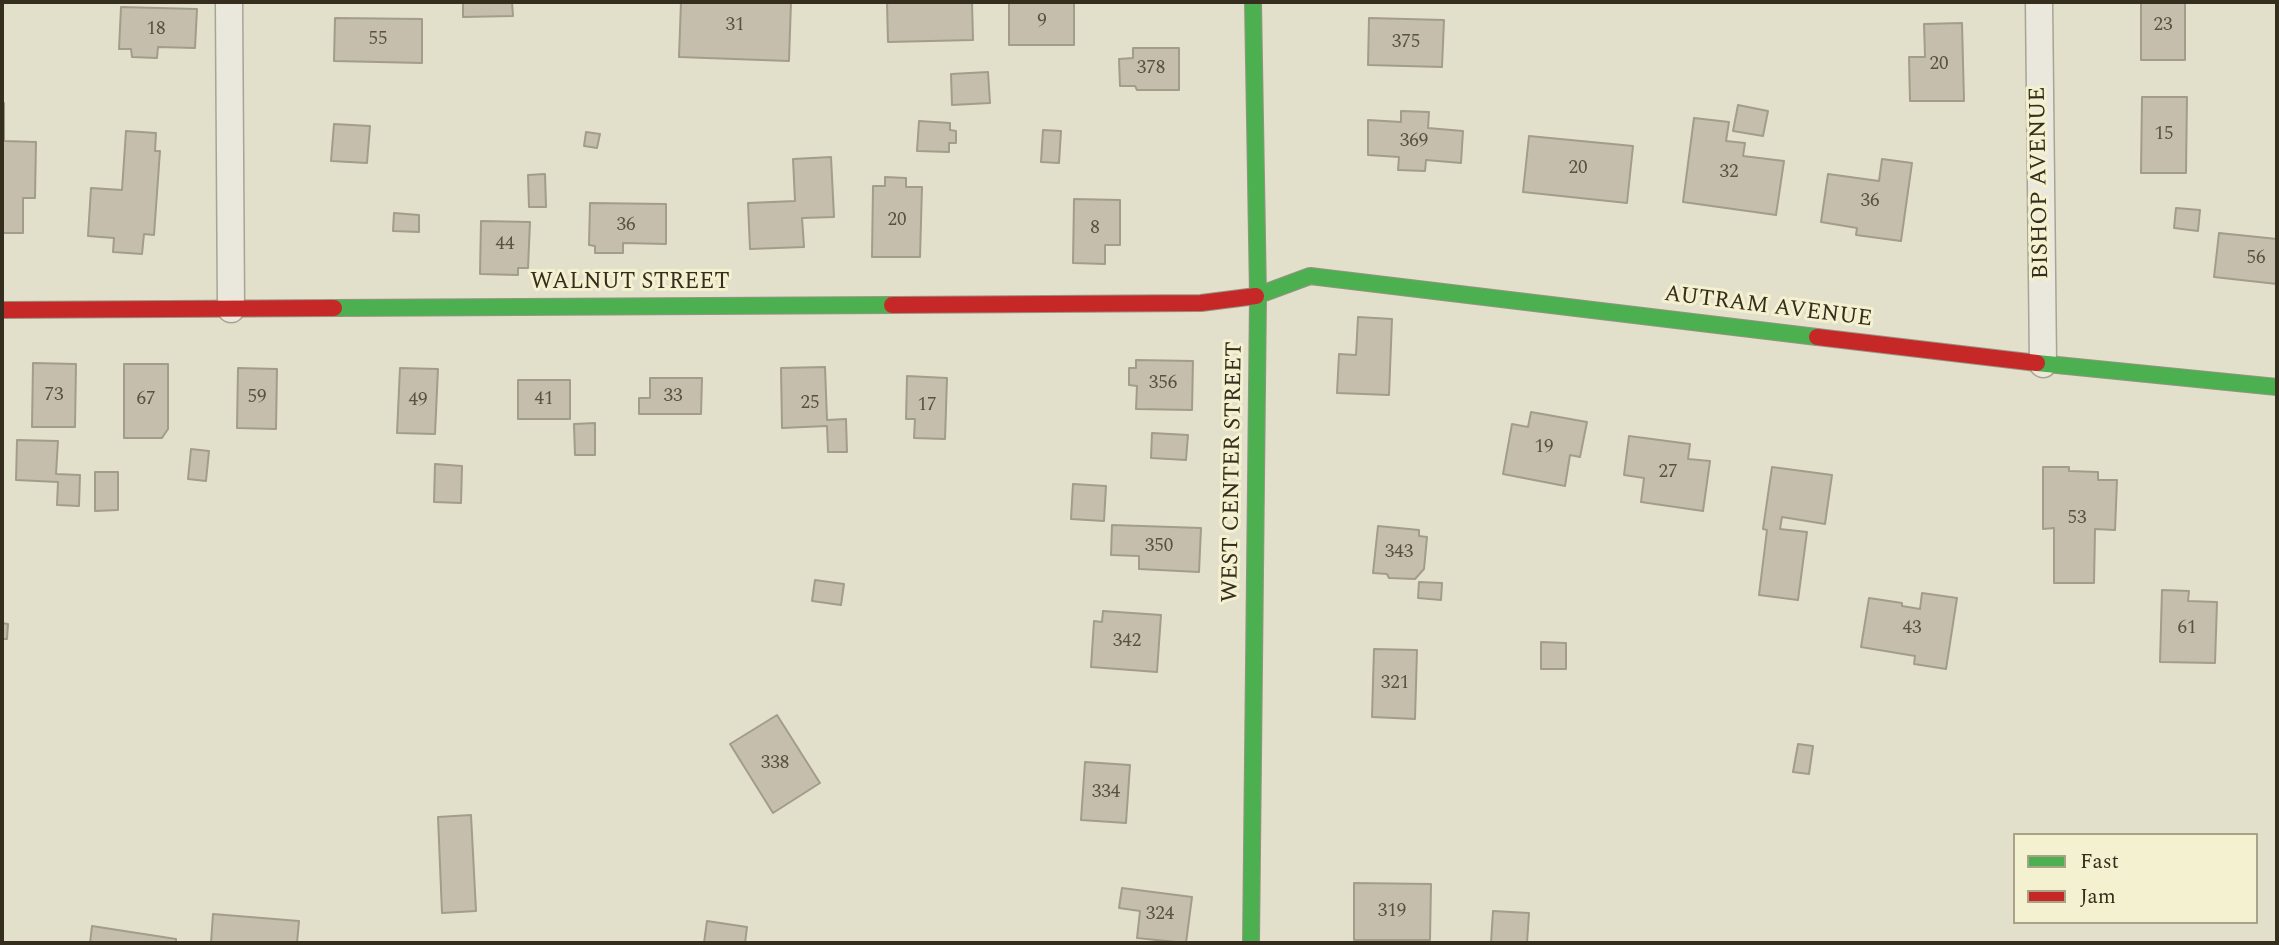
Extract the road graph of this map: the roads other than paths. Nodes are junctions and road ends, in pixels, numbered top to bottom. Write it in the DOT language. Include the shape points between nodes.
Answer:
graph roads {
  1 [pos="229,2"];
  2 [pos="1253,2"];
  3 [pos="2039,2"];
  4 [pos="1258,296"];
  5 [pos="230,309"];
  6 [pos="2,310"];
  7 [pos="2043,364"];
  8 [pos="2277,387"];
  9 [pos="1251,943"];
  1 -- 5 [label="street"];
  2 -- 4 [label="street, WEST CENTER STREET"];
  3 -- 7 [label="street, BISHOP AVENUE"];
  4 -- 5 [label="street, WALNUT STREET" via="1187,303"];
  4 -- 7 [label="street, AUTRAM AVENUE" via="1310,276"];
  4 -- 9 [label="street, WEST CENTER STREET"];
  5 -- 6 [label="street, WALNUT STREET"];
  7 -- 8 [label="street, AUTRAM AVENUE"];
}
